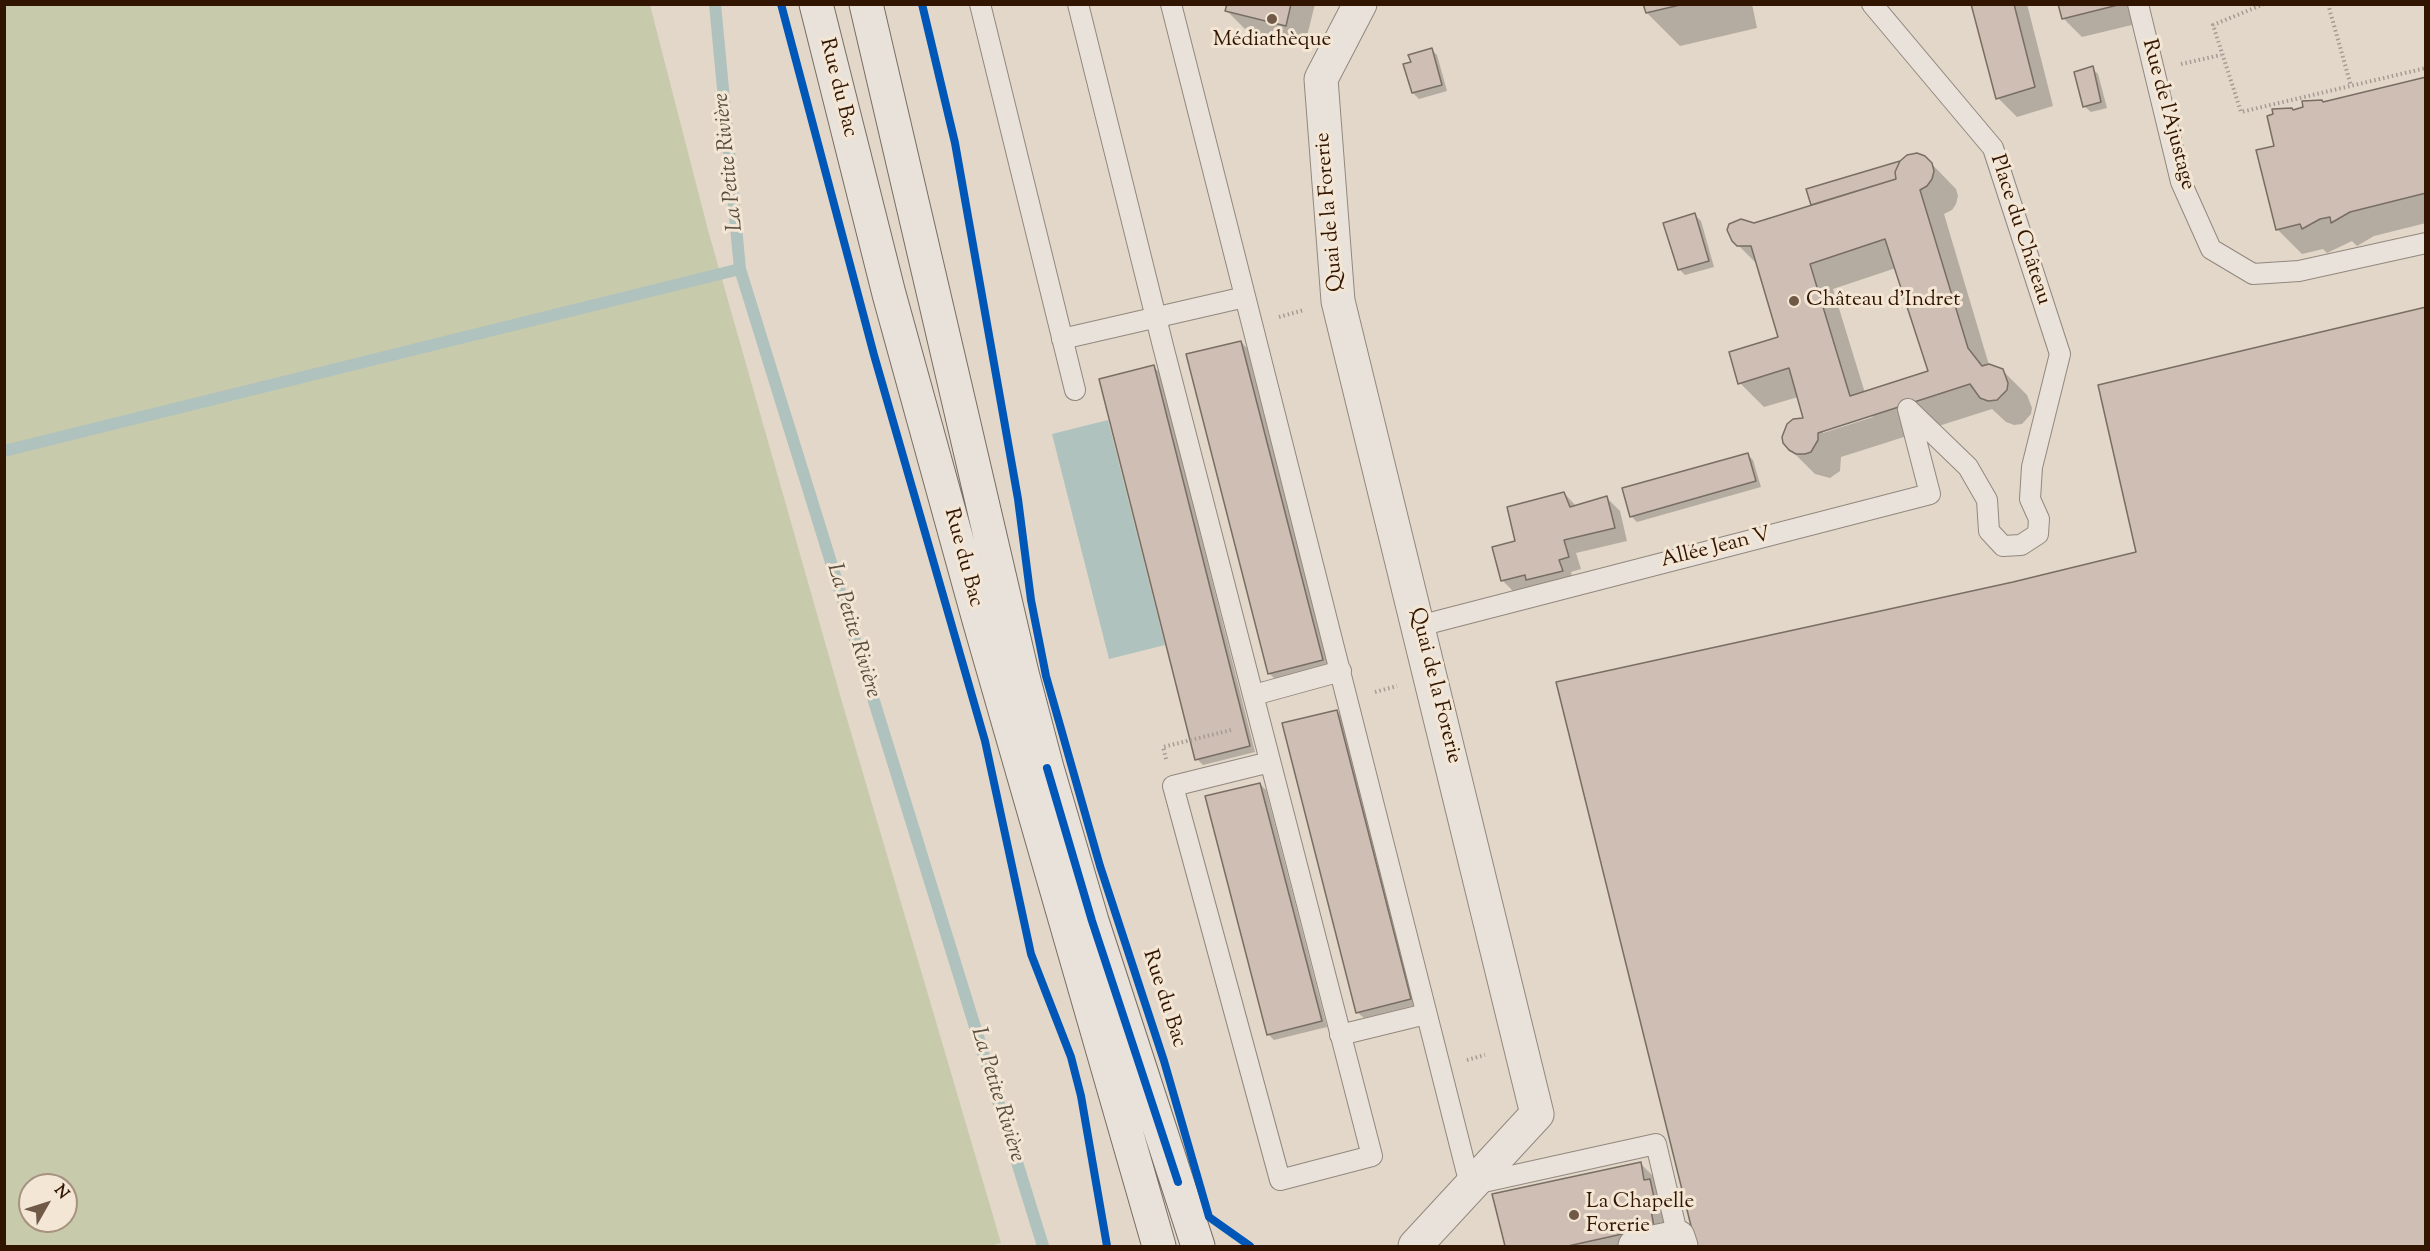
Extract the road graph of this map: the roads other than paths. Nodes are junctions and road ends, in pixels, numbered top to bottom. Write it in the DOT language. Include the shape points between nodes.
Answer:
graph roads {
  1 [pos="816,4"];
  2 [pos="866,4"];
  3 [pos="980,4"];
  4 [pos="1078,4"];
  5 [pos="1171,4"];
  6 [pos="1360,4"];
  7 [pos="1872,4"];
  8 [pos="2138,4"];
  9 [pos="2426,243"];
  10 [pos="1245,297"];
  11 [pos="1156,318"];
  12 [pos="1062,339"];
  13 [pos="1075,390"];
  14 [pos="1908,409"];
  15 [pos="1419,626"];
  16 [pos="1341,671"];
  17 [pos="1254,694"];
  18 [pos="1270,762"];
  19 [pos="1426,1014"];
  20 [pos="1340,1035"];
  21 [pos="1470,1185"];
  22 [pos="1679,1242"];
  23 [pos="1159,1246"];
  24 [pos="1198,1246"];
  25 [pos="1415,1246"];
  26 [pos="1635,1246"];
  1 -- 23 [label="main road, Rue du Bac" via="889,294 979,620"];
  2 -- 24 [label="main road, Rue du Bac" via="1044,757 1092,921"];
  3 -- 12 [label="lane"];
  4 -- 11 [label="lane"];
  5 -- 10 [label="lane"];
  6 -- 15 [label="main road, Quai de la Forerie" via="1321,79 1338,301"];
  7 -- 14 [label="lane, Place du Château" via="1993,148 2060,354 2032,467 2030,499 2039,519 2038,534 2021,545 2004,546 1989,531 1987,500 1968,467"];
  8 -- 9 [label="lane, Rue de l'Ajustage" via="2181,182 2211,249 2253,274 2299,271"];
  10 -- 11 [label="lane"];
  10 -- 16 [label="lane"];
  11 -- 12 [label="lane"];
  11 -- 17 [label="lane"];
  12 -- 13 [label="lane"];
  14 -- 15 [label="lane, Allée Jean V" via="1930,494"];
  15 -- 21 [label="main road, Quai de la Forerie" via="1537,1114"];
  16 -- 17 [label="lane"];
  16 -- 19 [label="lane"];
  17 -- 18 [label="lane"];
  18 -- 20 [label="lane"];
  18 -- 20 [label="lane" via="1173,786 1280,1180 1372,1156"];
  19 -- 20 [label="lane"];
  19 -- 21 [label="lane"];
  21 -- 22 [label="lane" via="1656,1144"];
  21 -- 25 [label="main road, Quai de la Forerie"];
  22 -- 26 [label="main road"];
}
